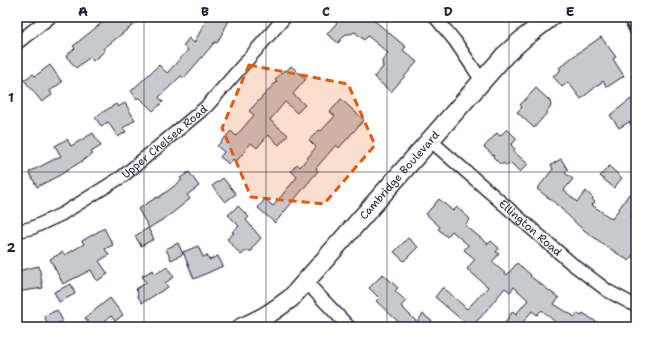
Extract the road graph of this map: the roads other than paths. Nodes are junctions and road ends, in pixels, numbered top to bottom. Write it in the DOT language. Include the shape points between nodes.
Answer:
graph roads {
  1 [pos="50,17"];
  2 [pos="285,17"];
  3 [pos="435,17"];
  4 [pos="551,17"];
  5 [pos="630,17"];
  6 [pos="636,30"];
  7 [pos="17,43"];
  8 [pos="482,81"];
  9 [pos="431,141"];
  10 [pos="17,231"];
  11 [pos="306,282"];
  12 [pos="636,306"];
  13 [pos="242,327"];
  14 [pos="349,327"];
  1 -- 7 [label="street"];
  2 -- 10 [label="street, Upper Chelsea Road" via="207,106 123,176 62,214 32,228"];
  3 -- 8 [label="street"];
  4 -- 8 [label="street, Cambridge Boulevard" via="505,55"];
  5 -- 6 [label="street"];
  8 -- 9 [label="street, Cambridge Boulevard"];
  9 -- 11 [label="street, Cambridge Boulevard"];
  9 -- 12 [label="street, Ellington Road" via="571,263 608,291"];
  11 -- 13 [label="street, Cambridge Boulevard" via="273,312"];
  11 -- 14 [label="street"];
}
